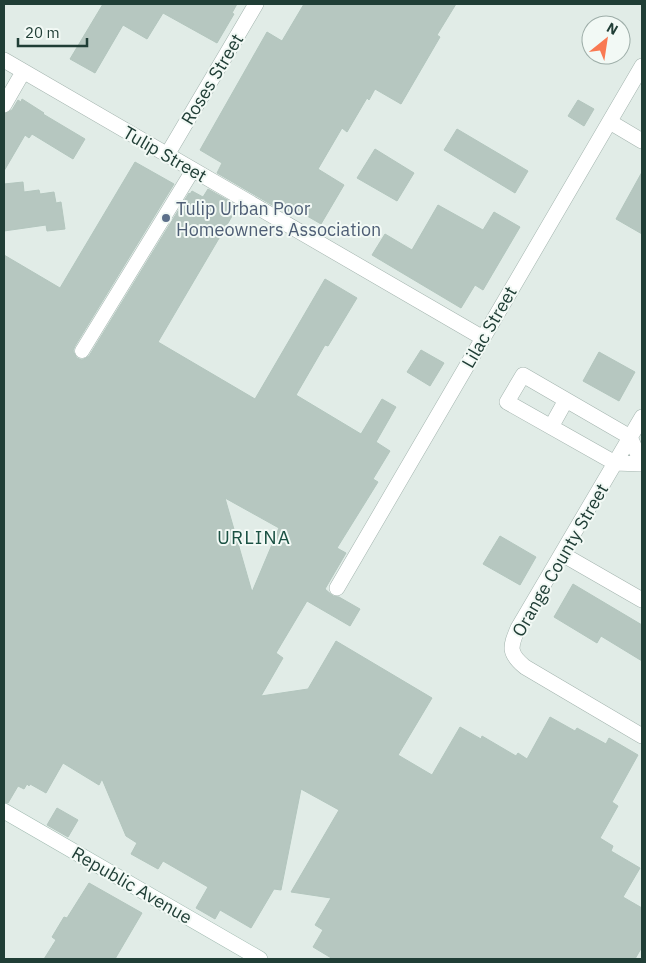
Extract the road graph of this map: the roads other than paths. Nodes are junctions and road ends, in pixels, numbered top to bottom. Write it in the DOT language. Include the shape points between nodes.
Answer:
graph roads {
  1 [pos="256,4"];
  2 [pos="4,60"];
  3 [pos="642,66"];
  4 [pos="24,72"];
  5 [pos="4,106"];
  6 [pos="610,122"];
  7 [pos="642,141"];
  8 [pos="167,155"];
  9 [pos="193,170"];
  10 [pos="483,338"];
  11 [pos="82,351"];
  12 [pos="566,400"];
  13 [pos="642,416"];
  14 [pos="551,426"];
  15 [pos="630,437"];
  16 [pos="614,463"];
  17 [pos="642,464"];
  18 [pos="562,554"];
  19 [pos="337,588"];
  20 [pos="642,600"];
  21 [pos="642,736"];
  22 [pos="4,811"];
  23 [pos="260,959"];
  1 -- 8 [label="street, Roses Street"];
  2 -- 4 [label="street, Tulip Street"];
  3 -- 6 [label="street, Lilac Street"];
  4 -- 5 [label="street"];
  4 -- 8 [label="street, Tulip Street"];
  6 -- 7 [label="street"];
  6 -- 10 [label="street, Lilac Street"];
  8 -- 9 [label="street, Tulip Street"];
  9 -- 10 [label="street, Tulip Street"];
  9 -- 11 [label="lane"];
  10 -- 19 [label="street, Lilac Street"];
  12 -- 14 [label="street"];
  12 -- 14 [label="street" via="523,375 507,402"];
  12 -- 15 [label="street"];
  13 -- 15 [label="street, Orange County Street"];
  14 -- 16 [label="street"];
  15 -- 16 [label="street, Orange County Street"];
  15 -- 17 [label="street"];
  16 -- 17 [label="street"];
  16 -- 18 [label="street, Orange County Street"];
  18 -- 20 [label="street"];
  18 -- 21 [label="street, Orange County Street" via="516,633 511,649 515,659"];
  22 -- 23 [label="street, Republic Avenue"];
}
